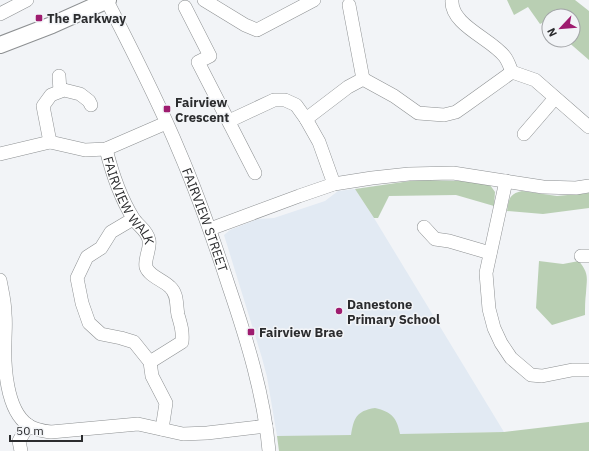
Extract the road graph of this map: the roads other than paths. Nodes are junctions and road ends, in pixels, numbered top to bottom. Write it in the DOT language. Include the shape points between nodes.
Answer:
graph roads {
  1 [pos="27,0"];
  2 [pos="108,0"];
  3 [pos="204,0"];
  4 [pos="314,0"];
  5 [pos="452,0"];
  6 [pos="349,5"];
  7 [pos="185,7"];
  8 [pos="0,14"];
  9 [pos="0,45"];
  10 [pos="512,72"];
  11 [pos="59,76"];
  12 [pos="363,79"];
  13 [pos="60,91"];
  14 [pos="555,98"];
  15 [pos="91,105"];
  16 [pos="306,119"];
  17 [pos="228,121"];
  18 [pos="166,122"];
  19 [pos="589,127"];
  20 [pos="524,135"];
  21 [pos="50,142"];
  22 [pos="106,149"];
  23 [pos="0,154"];
  24 [pos="255,173"];
  25 [pos="506,181"];
  26 [pos="334,184"];
  27 [pos="589,186"];
  28 [pos="133,219"];
  29 [pos="424,227"];
  30 [pos="210,229"];
  31 [pos="490,253"];
  32 [pos="0,280"];
  33 [pos="150,362"];
  34 [pos="589,370"];
  35 [pos="28,425"];
  36 [pos="266,426"];
  37 [pos="162,429"];
  38 [pos="21,451"];
  39 [pos="269,451"];
  1 -- 8 [label="street"];
  2 -- 9 [label="main road"];
  2 -- 18 [label="street, FAIRVIEW STREET"];
  3 -- 4 [label="street" via="257,30"];
  5 -- 10 [label="street" via="458,19 506,58"];
  6 -- 12 [label="street"];
  7 -- 17 [label="street" via="210,56 198,62"];
  10 -- 12 [label="street" via="466,106 444,115 418,113"];
  10 -- 14 [label="street" via="534,80"];
  11 -- 13 [label="street"];
  12 -- 16 [label="street" via="348,87"];
  13 -- 15 [label="street" via="80,94"];
  13 -- 21 [label="street" via="51,95 43,106"];
  14 -- 19 [label="street"];
  14 -- 20 [label="street"];
  16 -- 17 [label="street" via="296,105 285,100 274,100"];
  16 -- 26 [label="street" via="319,142"];
  17 -- 24 [label="street"];
  18 -- 22 [label="street"];
  18 -- 30 [label="street, FAIRVIEW STREET"];
  21 -- 22 [label="street" via="85,150"];
  21 -- 23 [label="street"];
  22 -- 28 [label="street, FAIRVIEW WALK" via="112,173"];
  25 -- 26 [label="street" via="453,173 409,174"];
  25 -- 27 [label="street" via="543,187"];
  25 -- 31 [label="street"];
  26 -- 30 [label="street"];
  28 -- 33 [label="street, FAIRVIEW WALK" via="150,241 146,266 150,272 171,287 176,297 182,328 182,342"];
  28 -- 33 [label="street" via="111,232 101,248 87,257 78,278 82,303 89,323 100,334 134,342"];
  29 -- 31 [label="street" via="435,239"];
  30 -- 36 [label="street, FAIRVIEW STREET" via="249,346"];
  31 -- 34 [label="street" via="486,281 489,309 494,328 511,358 531,375"];
  32 -- 35 [label="street" via="5,314 7,381 13,404 19,416"];
  33 -- 37 [label="street" via="152,376 166,403"];
  35 -- 37 [label="street" via="40,431 51,432 138,424"];
  35 -- 38 [label="street" via="19,441"];
  36 -- 37 [label="street" via="182,434"];
  36 -- 39 [label="street, FAIRVIEW STREET"];
}
